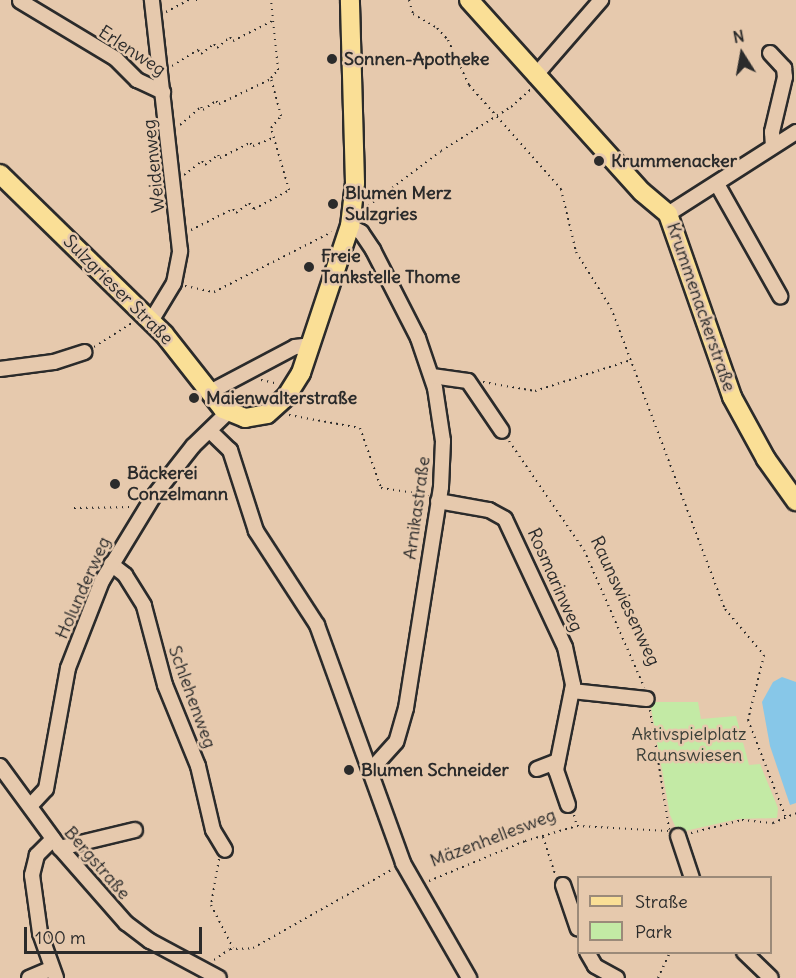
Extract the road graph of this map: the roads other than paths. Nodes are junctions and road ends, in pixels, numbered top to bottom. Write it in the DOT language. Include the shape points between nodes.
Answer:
graph roads {
  1 [pos="152,0"];
  2 [pos="350,0"];
  3 [pos="469,0"];
  4 [pos="601,0"];
  5 [pos="20,1"];
  6 [pos="770,53"];
  7 [pos="537,79"];
  8 [pos="163,92"];
  9 [pos="796,132"];
  10 [pos="773,145"];
  11 [pos="0,174"];
  12 [pos="717,183"];
  13 [pos="668,214"];
  14 [pos="345,228"];
  15 [pos="780,296"];
  16 [pos="151,321"];
  17 [pos="312,345"];
  18 [pos="84,352"];
  19 [pos="0,369"];
  20 [pos="432,376"];
  21 [pos="210,392"];
  22 [pos="227,413"];
  23 [pos="210,431"];
  24 [pos="502,431"];
  25 [pos="439,499"];
  26 [pos="796,501"];
  27 [pos="111,564"];
  28 [pos="572,691"];
  29 [pos="647,699"];
  30 [pos="558,761"];
  31 [pos="0,766"];
  32 [pos="537,769"];
  33 [pos="370,771"];
  34 [pos="568,805"];
  35 [pos="30,806"];
  36 [pos="135,830"];
  37 [pos="674,833"];
  38 [pos="56,843"];
  39 [pos="225,850"];
  40 [pos="691,876"];
  41 [pos="563,885"];
  42 [pos="577,924"];
  43 [pos="588,954"];
  44 [pos="746,954"];
  45 [pos="198,972"];
  46 [pos="54,973"];
  47 [pos="29,978"];
  48 [pos="219,978"];
  49 [pos="469,978"];
  50 [pos="617,978"];
  51 [pos="771,978"];
  1 -- 8 [label="street, Weidenweg"];
  2 -- 14 [label="main road" via="355,183"];
  3 -- 7 [label="main road, Krummenackerstraße"];
  4 -- 7 [label="street"];
  5 -- 8 [label="street, Erlenweg" via="116,59 137,81"];
  6 -- 10 [label="street" via="784,68 785,77 772,132"];
  7 -- 13 [label="main road, Krummenackerstraße" via="642,192"];
  8 -- 16 [label="street, Weidenweg" via="179,265 174,283"];
  9 -- 10 [label="street"];
  10 -- 12 [label="street"];
  11 -- 16 [label="main road, Sulzgrieser Straße"];
  12 -- 13 [label="street"];
  12 -- 15 [label="street"];
  13 -- 26 [label="main road, Krummenackerstraße" via="732,397 766,459"];
  14 -- 17 [label="main road"];
  14 -- 20 [label="street, Arnikastraße" via="363,234 390,279"];
  16 -- 21 [label="main road, Sulzgrieser Straße"];
  17 -- 21 [label="street" via="295,347"];
  17 -- 22 [label="main road" via="294,387 270,412 245,418"];
  18 -- 19 [label="street" via="54,362"];
  20 -- 24 [label="street" via="468,381"];
  20 -- 25 [label="street, Arnikastraße" via="443,441"];
  21 -- 22 [label="main road, Sulzgrieser Straße"];
  22 -- 23 [label="street, Holunderweg"];
  23 -- 27 [label="street, Holunderweg" via="153,496"];
  23 -- 33 [label="street" via="230,450 254,525 317,625"];
  25 -- 28 [label="street, Rosmarinweg" via="489,510 508,523 567,653"];
  25 -- 33 [label="street, Arnikastraße" via="419,639 401,729 393,746"];
  27 -- 35 [label="street, Holunderweg" via="85,618 68,668 46,789"];
  27 -- 39 [label="street, Schlehenweg" via="125,575 144,606 165,685 200,772 213,830"];
  28 -- 29 [label="street"];
  28 -- 30 [label="street, Rosmarinweg"];
  30 -- 32 [label="street"];
  30 -- 34 [label="street, Rosmarinweg" via="557,777"];
  31 -- 35 [label="street, Bergstraße"];
  33 -- 49 [label="street" via="403,863"];
  35 -- 38 [label="street, Bergstraße"];
  36 -- 38 [label="street"];
  37 -- 40 [label="street"];
  38 -- 45 [label="street, Bergstraße" via="132,928"];
  38 -- 46 [label="street" via="37,855 32,871 38,924"];
  41 -- 42 [label="street"];
  43 -- 50 [label="street" via="595,966"];
  44 -- 51 [label="street"];
  45 -- 48 [label="street, Bergstraße"];
  46 -- 47 [label="street"];
}
